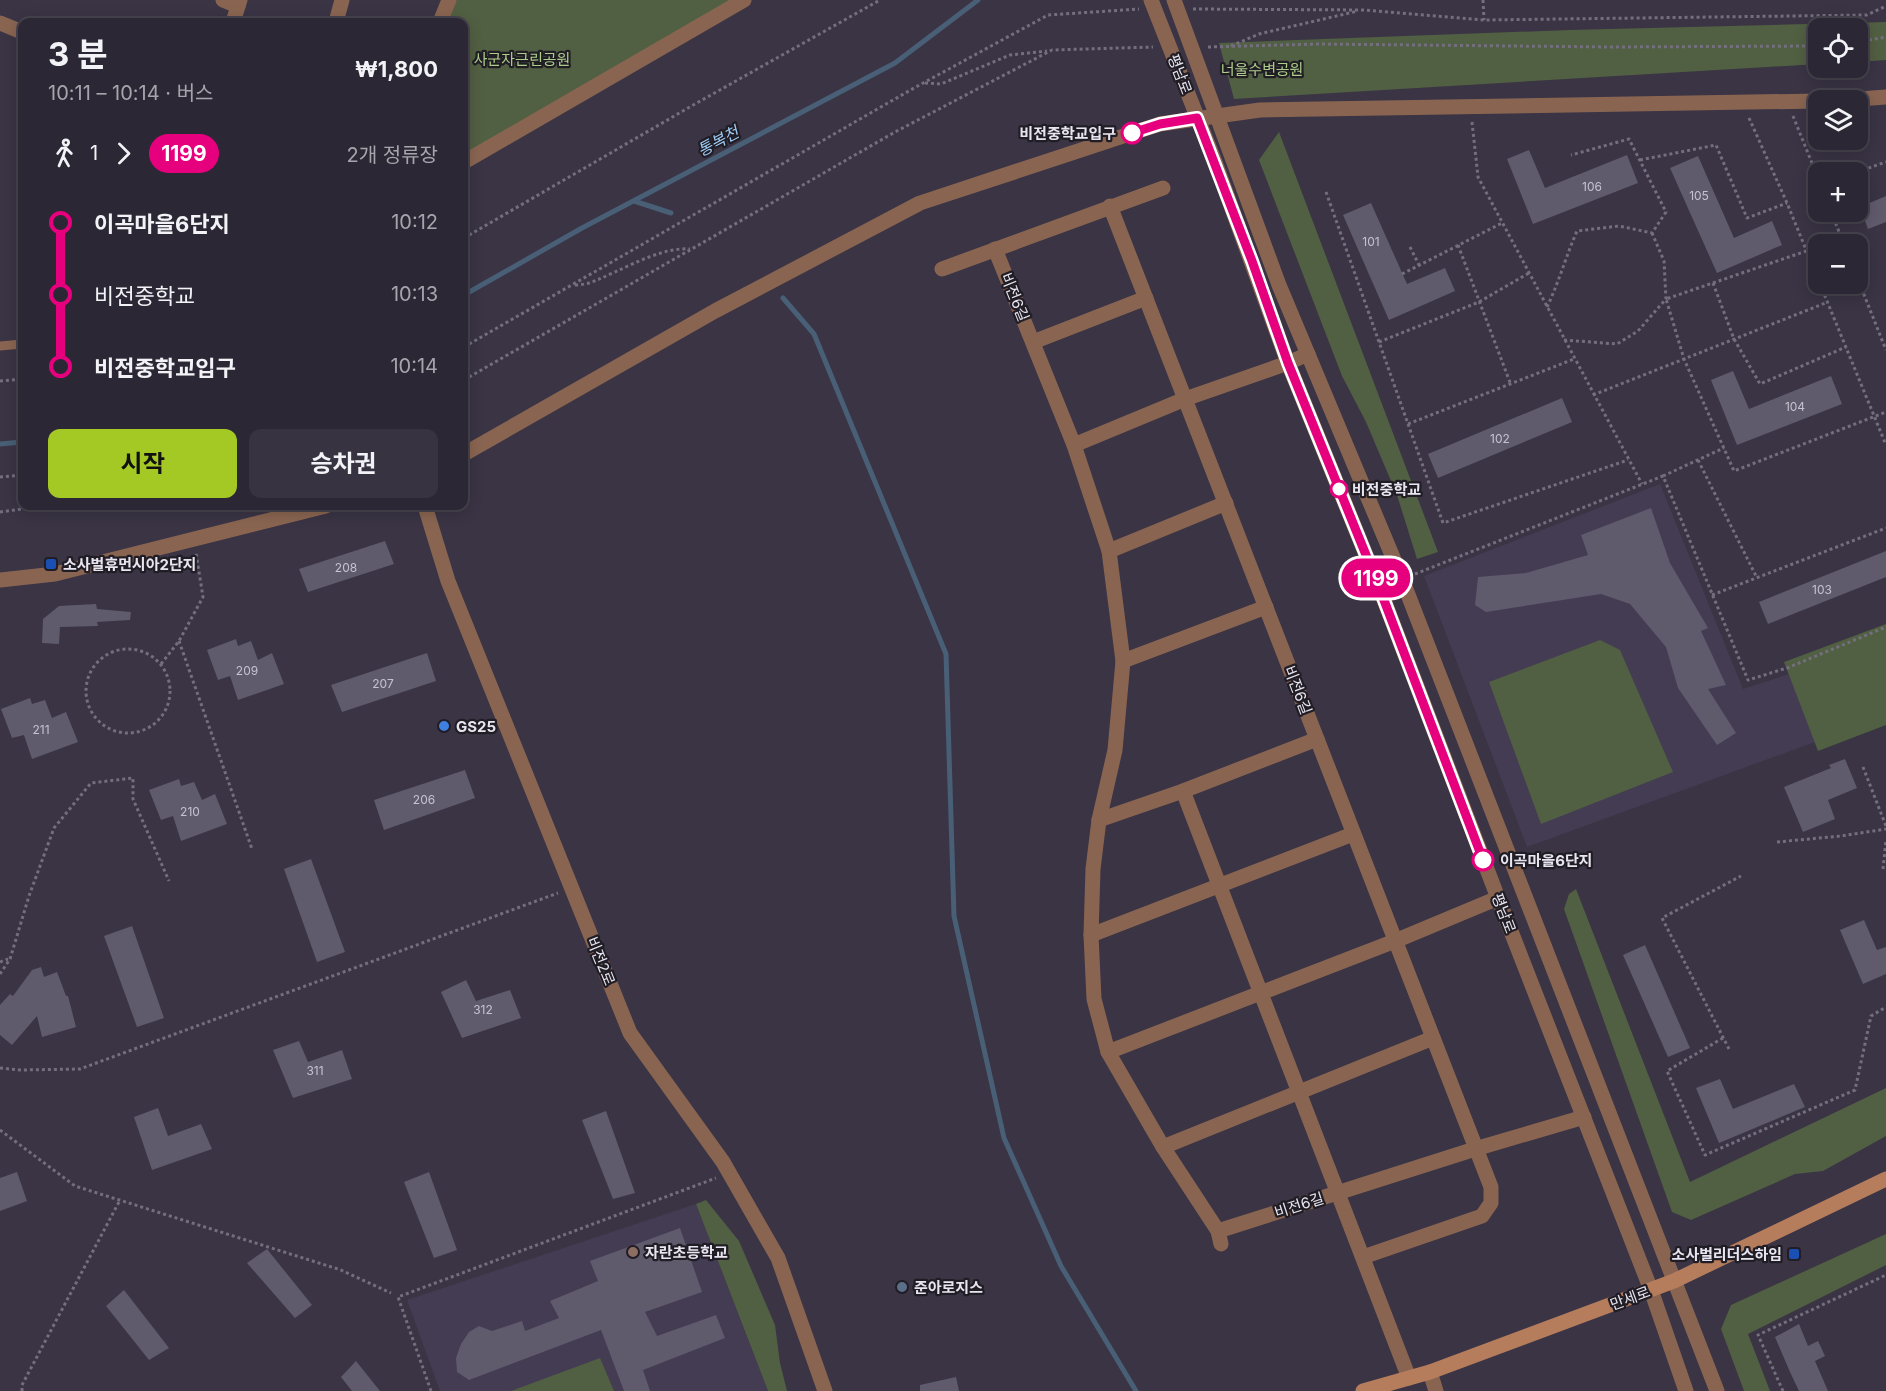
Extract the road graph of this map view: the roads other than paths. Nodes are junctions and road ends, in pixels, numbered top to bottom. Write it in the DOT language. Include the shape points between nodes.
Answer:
graph roads {
  1 [pos="223,0"];
  2 [pos="342,0"];
  3 [pos="744,0"];
  4 [pos="1174,0"];
  5 [pos="447,1"];
  6 [pos="239,3"];
  7 [pos="1146,4"];
  8 [pos="233,18"];
  9 [pos="337,18"];
  10 [pos="441,18"];
  11 [pos="0,23"];
  12 [pos="18,30"];
  13 [pos="1886,97"];
  14 [pos="1868,98"];
  15 [pos="1808,101"];
  16 [pos="1216,117"];
  17 [pos="1197,118"];
  18 [pos="468,156"];
  19 [pos="1163,188"];
  20 [pos="1110,206"];
  21 [pos="995,249"];
  22 [pos="942,269"];
  23 [pos="1146,298"];
  24 [pos="1033,342"];
  25 [pos="18,344"];
  26 [pos="0,346"];
  27 [pos="1308,354"];
  28 [pos="1288,363"];
  29 [pos="1185,399"];
  30 [pos="1074,445"];
  31 [pos="468,452"];
  32 [pos="1226,503"];
  33 [pos="310,510"];
  34 [pos="426,510"];
  35 [pos="1109,551"];
  36 [pos="0,580"];
  37 [pos="1266,607"];
  38 [pos="1123,661"];
  39 [pos="1317,739"];
  40 [pos="1183,791"];
  41 [pos="1099,819"];
  42 [pos="1353,834"];
  43 [pos="1219,886"];
  44 [pos="1498,898"];
  45 [pos="1091,935"];
  46 [pos="1395,941"];
  47 [pos="1261,993"];
  48 [pos="1433,1038"];
  49 [pos="1108,1052"];
  50 [pos="1299,1092"];
  51 [pos="1584,1117"];
  52 [pos="1163,1147"];
  53 [pos="1475,1149"];
  54 [pos="1886,1179"];
  55 [pos="1338,1192"];
  56 [pos="1362,1257"];
  57 [pos="1674,1281"];
  58 [pos="1651,1290"];
  59 [pos="1430,1372"];
  60 [pos="1409,1378"];
  61 [pos="825,1391"];
  62 [pos="1363,1391"];
  63 [pos="1436,1391"];
  64 [pos="1686,1391"];
  65 [pos="1717,1391"];
  1 -- 6 [label="street"];
  2 -- 9 [label="street"];
  3 -- 18 [label="street"];
  4 -- 16 [label="street, 평남로"];
  5 -- 10 [label="street"];
  6 -- 8 [label="street"];
  7 -- 17 [label="street, 평남로" via="1162,30"];
  11 -- 12 [label="street"];
  13 -- 14 [label="street"];
  15 -- 16 [label="street" via="1260,110"];
  16 -- 17 [label="street"];
  16 -- 27 [label="street, 평남로"];
  17 -- 28 [label="street, 평남로"];
  17 -- 31 [label="street" via="1160,124 920,203"];
  19 -- 20 [label="street"];
  20 -- 21 [label="street"];
  20 -- 23 [label="street, 비전6길"];
  21 -- 22 [label="street"];
  21 -- 24 [label="street, 비전6길"];
  23 -- 24 [label="street"];
  23 -- 29 [label="street, 비전6길"];
  24 -- 30 [label="street, 비전6길"];
  25 -- 26 [label="lane"];
  27 -- 28 [label="street"];
  27 -- 57 [label="street, 평남로" via="1402,579"];
  28 -- 29 [label="street"];
  28 -- 44 [label="street, 평남로"];
  29 -- 30 [label="street"];
  29 -- 32 [label="street, 비전6길"];
  30 -- 35 [label="street, 비전6길"];
  32 -- 35 [label="street"];
  32 -- 37 [label="street, 비전6길"];
  33 -- 36 [label="street" via="56,574"];
  34 -- 61 [label="street, 비전2로" via="448,581 630,1033 729,1173 778,1258"];
  35 -- 38 [label="street, 비전6길"];
  37 -- 38 [label="street"];
  37 -- 39 [label="street, 비전6길"];
  38 -- 41 [label="street, 비전6길" via="1114,750"];
  39 -- 40 [label="street"];
  39 -- 42 [label="street, 비전6길"];
  40 -- 41 [label="street"];
  40 -- 43 [label="street"];
  41 -- 45 [label="street, 비전6길" via="1092,869"];
  42 -- 43 [label="street"];
  42 -- 46 [label="street, 비전6길"];
  43 -- 45 [label="street"];
  43 -- 47 [label="street"];
  44 -- 46 [label="street"];
  44 -- 51 [label="street, 평남로"];
  45 -- 49 [label="street, 비전6길" via="1094,999"];
  46 -- 47 [label="street"];
  46 -- 48 [label="street, 비전6길"];
  47 -- 49 [label="street"];
  47 -- 50 [label="street"];
  48 -- 50 [label="street"];
  48 -- 53 [label="street, 비전6길"];
  49 -- 52 [label="street, 비전6길"];
  50 -- 52 [label="street"];
  50 -- 55 [label="street"];
  51 -- 53 [label="street, 비전6길"];
  51 -- 58 [label="street, 평남로"];
  52 -- 55 [label="street, 비전6길" via="1219,1238"];
  53 -- 55 [label="street, 비전6길"];
  53 -- 56 [label="street" via="1491,1187 1491,1203 1482,1216"];
  54 -- 57 [label="main road, 만세로"];
  55 -- 56 [label="street"];
  56 -- 60 [label="street"];
  57 -- 58 [label="main road, 만세로"];
  57 -- 65 [label="street, 평남로"];
  58 -- 59 [label="main road, 만세로"];
  58 -- 64 [label="street, 평남로"];
  59 -- 60 [label="main road, 만세로"];
  59 -- 63 [label="street"];
  60 -- 62 [label="main road, 만세로"];
}
